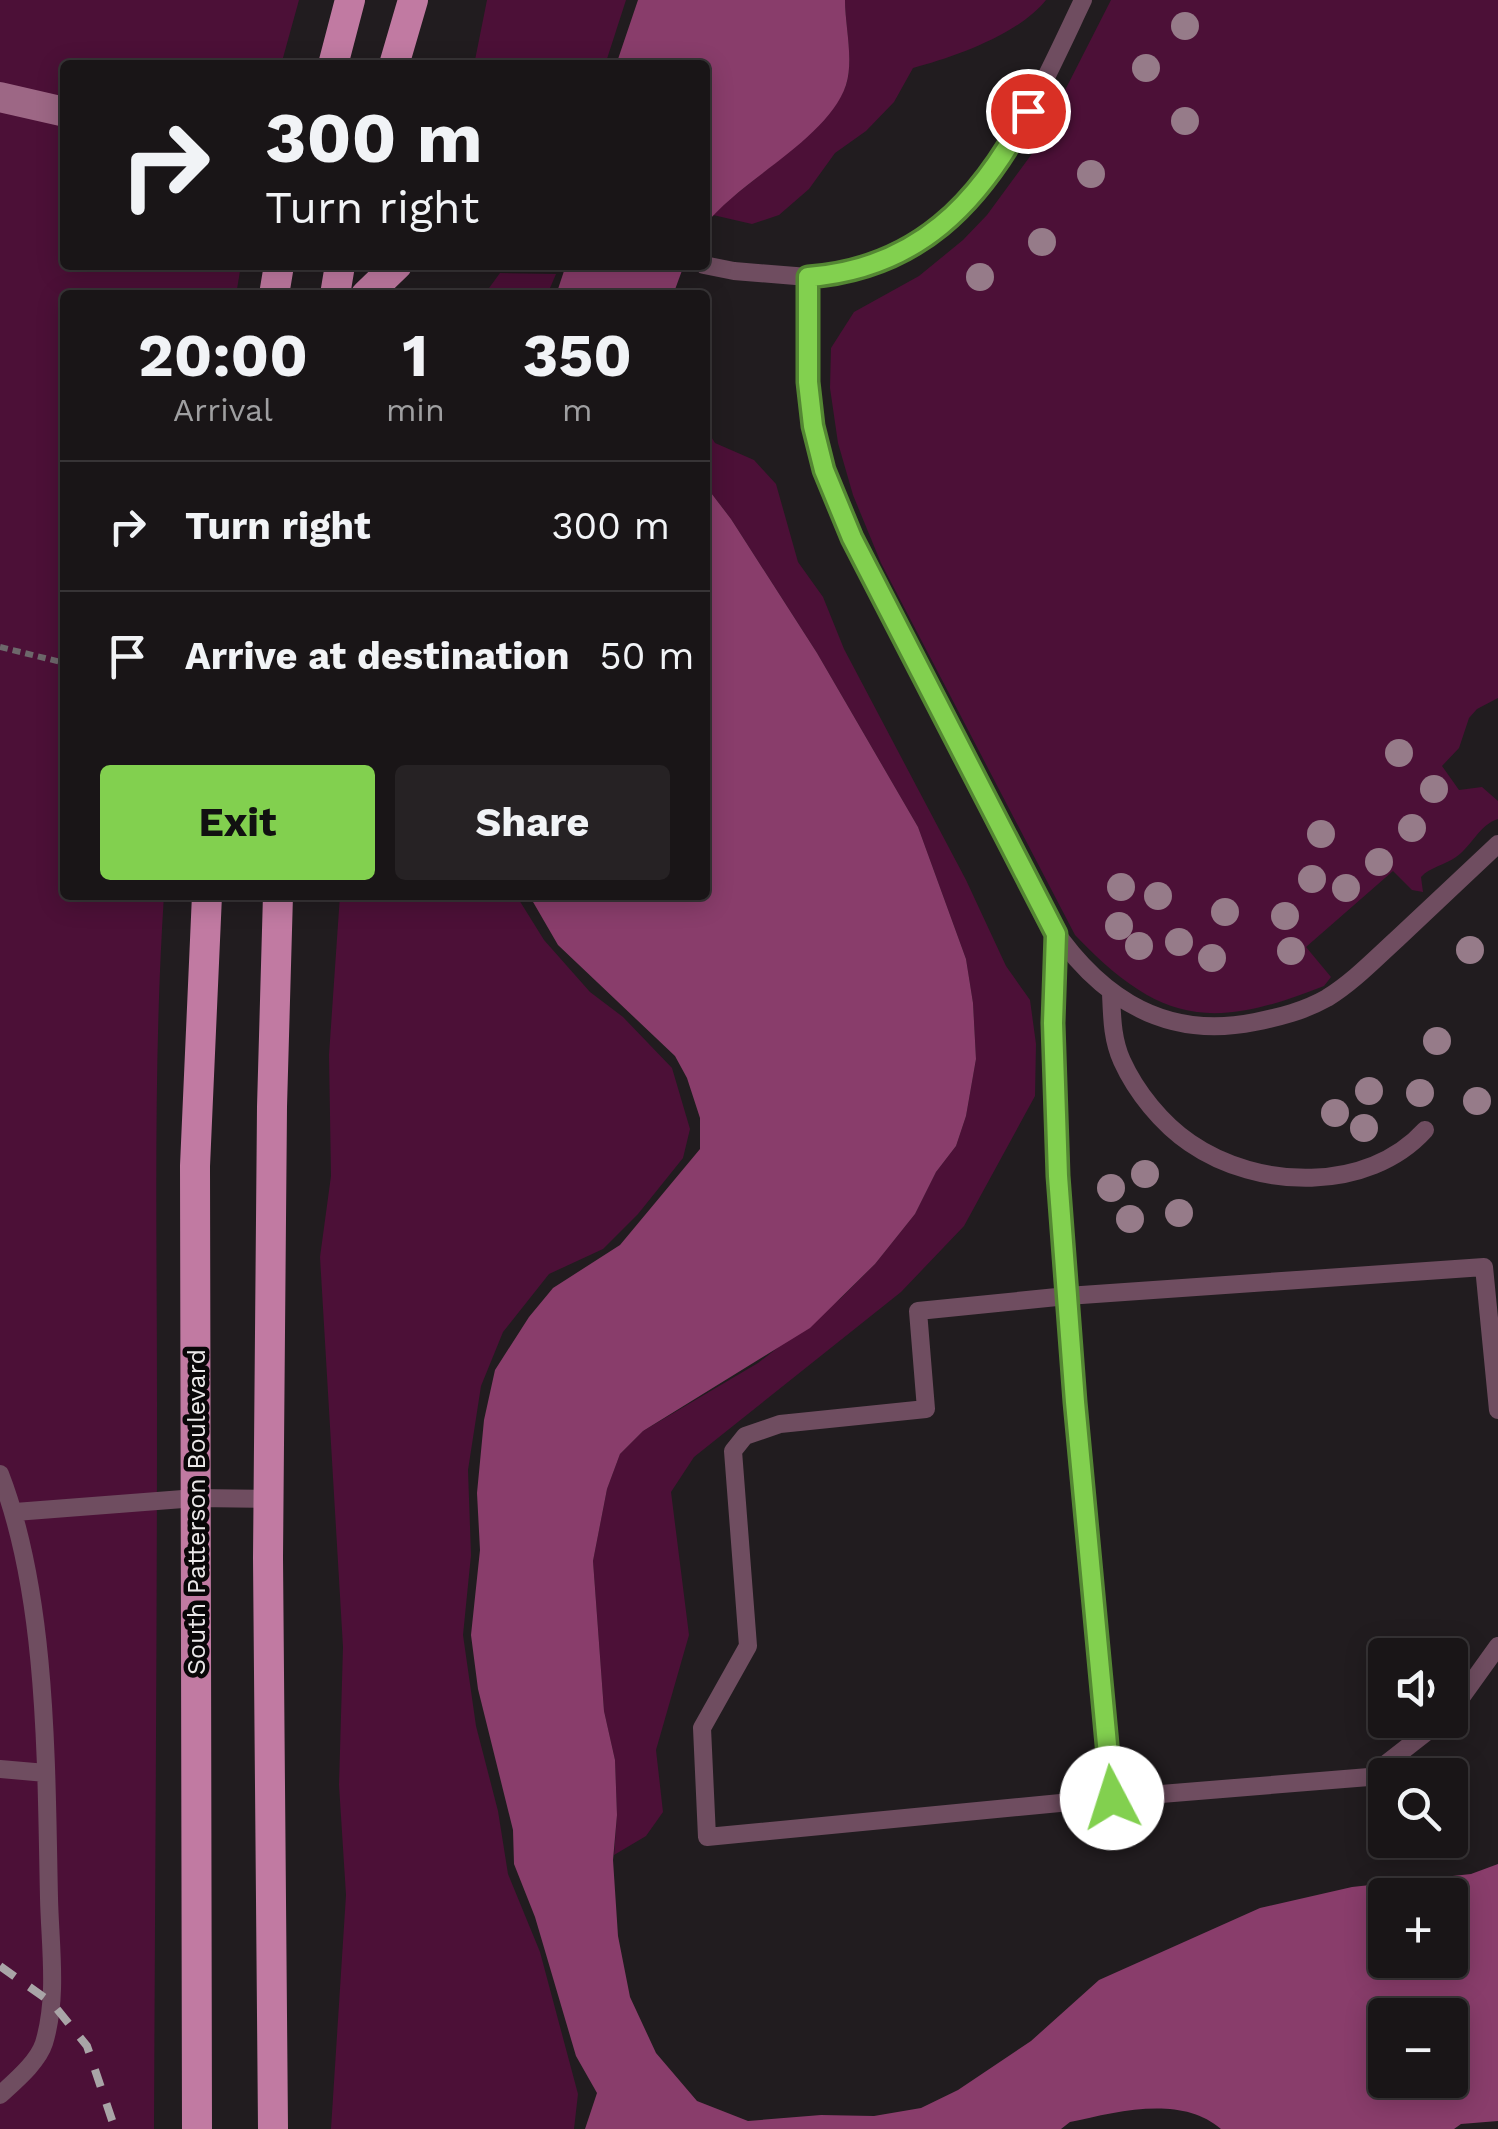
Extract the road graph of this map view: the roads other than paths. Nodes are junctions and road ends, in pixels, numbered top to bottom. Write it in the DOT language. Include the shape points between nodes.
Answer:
graph roads {
  1 [pos="350,0"];
  2 [pos="413,0"];
  3 [pos="1083,0"];
  4 [pos="334,60"];
  5 [pos="395,60"];
  6 [pos="0,97"];
  7 [pos="60,111"];
  8 [pos="710,266"];
  9 [pos="392,270"];
  10 [pos="808,277"];
  11 [pos="371,290"];
  12 [pos="1498,845"];
  13 [pos="208,900"];
  14 [pos="278,900"];
  15 [pos="1056,934"];
  16 [pos="1111,992"];
  17 [pos="1425,1130"];
  18 [pos="1066,1296"];
  19 [pos="1498,1410"];
  20 [pos="0,1474"];
  21 [pos="196,1498"];
  22 [pos="269,1499"];
  23 [pos="14,1512"];
  24 [pos="1498,1646"];
  25 [pos="1468,1688"];
  26 [pos="1419,1738"];
  27 [pos="0,1768"];
  28 [pos="46,1773"];
  29 [pos="1112,1798"];
  30 [pos="0,2095"];
  31 [pos="198,2129"];
  32 [pos="272,2129"];
  1 -- 4 [label="main road"];
  2 -- 5 [label="main road"];
  3 -- 10 [label="lane" via="1012,141 941,228 870,267"];
  6 -- 7 [label="street"];
  8 -- 10 [label="lane"];
  9 -- 11 [label="main road"];
  10 -- 15 [label="lane" via="808,382 824,470 852,538"];
  12 -- 16 [label="lane" via="1355,978 1286,1016 1226,1028 1186,1026"];
  13 -- 21 [label="main road, South Patterson Boulevard" via="195,1166"];
  14 -- 22 [label="main road"];
  15 -- 16 [label="lane"];
  15 -- 18 [label="lane"];
  16 -- 17 [label="lane" via="1113,1032 1136,1086 1181,1136 1216,1156 1269,1173 1346,1176 1392,1158"];
  18 -- 19 [label="lane" via="1484,1267"];
  18 -- 29 [label="lane"];
  18 -- 29 [label="lane" via="918,1312 926,1409 780,1424 745,1436 732,1451 748,1646 702,1728 707,1837"];
  20 -- 23 [label="lane"];
  21 -- 22 [label="lane"];
  21 -- 23 [label="lane"];
  21 -- 31 [label="main road, South Patterson Boulevard"];
  22 -- 32 [label="main road"];
  23 -- 28 [label="lane" via="36,1639"];
  24 -- 25 [label="lane"];
  26 -- 29 [label="lane" via="1369,1777"];
  27 -- 28 [label="lane"];
  28 -- 30 [label="lane" via="52,2011 43,2048"];
}
